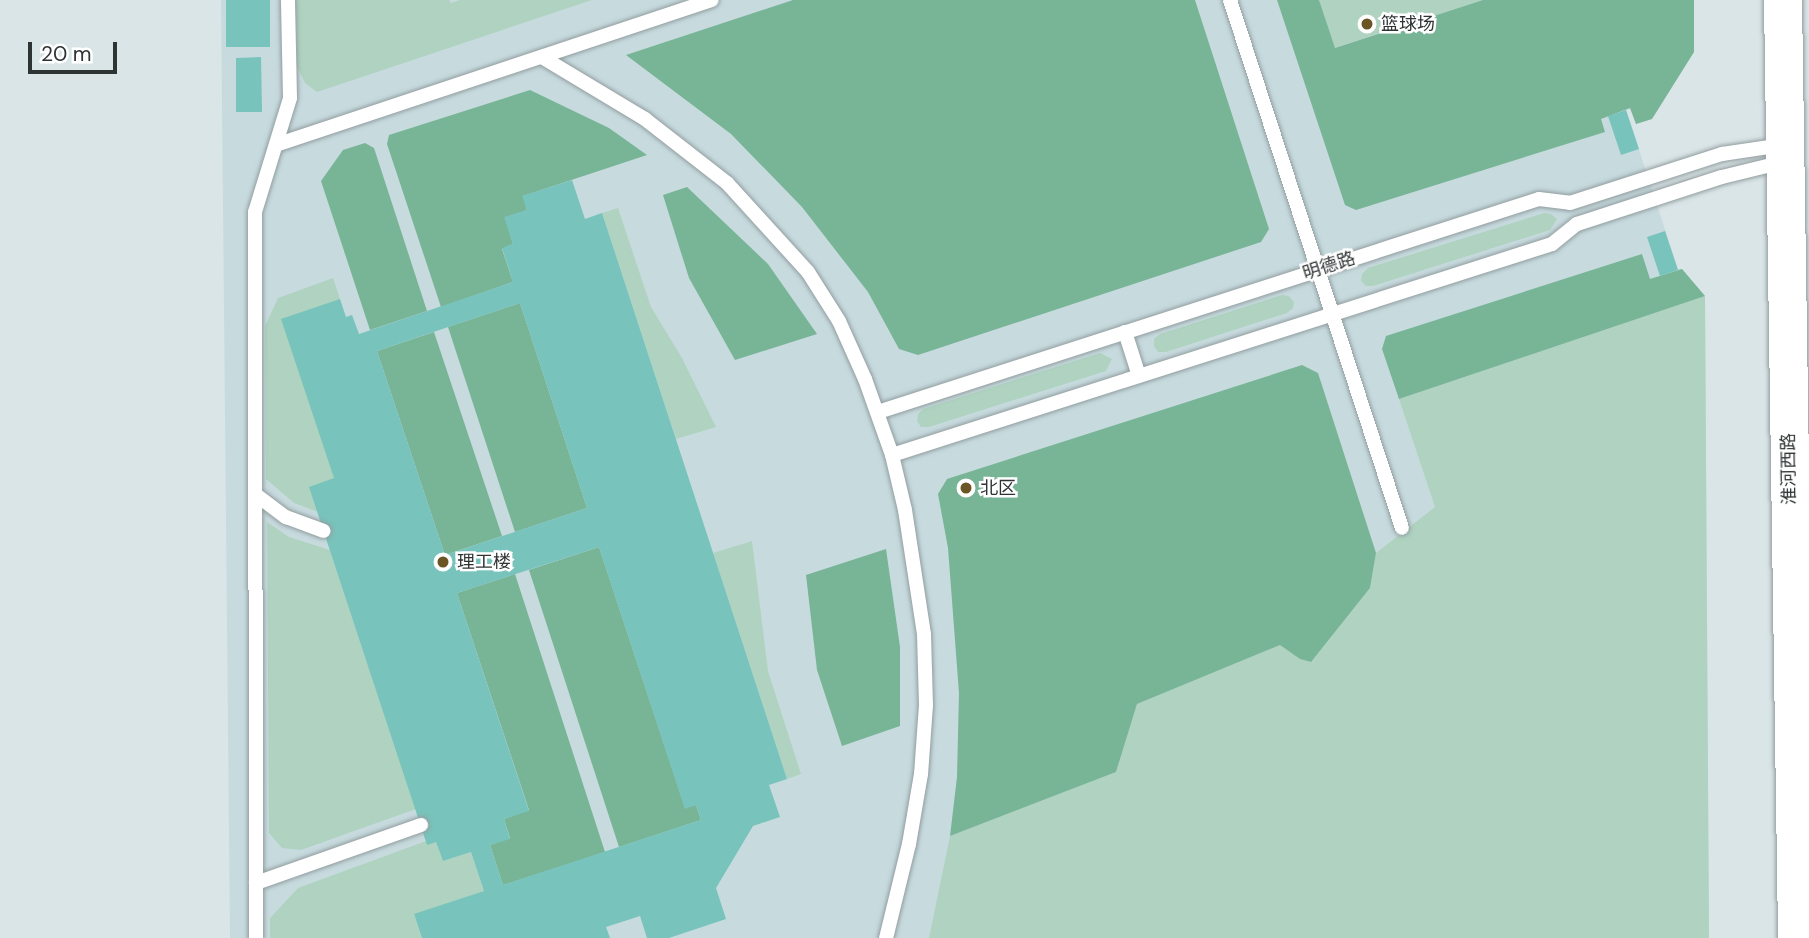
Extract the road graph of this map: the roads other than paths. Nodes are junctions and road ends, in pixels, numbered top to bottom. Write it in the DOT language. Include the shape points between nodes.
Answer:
graph roads {
  1 [pos="288,0"];
  2 [pos="712,0"];
  3 [pos="1230,0"];
  4 [pos="1783,0"];
  5 [pos="542,57"];
  6 [pos="275,145"];
  7 [pos="1797,150"];
  8 [pos="1318,270"];
  9 [pos="1332,314"];
  10 [pos="1125,332"];
  11 [pos="1139,376"];
  12 [pos="878,412"];
  13 [pos="892,455"];
  14 [pos="256,494"];
  15 [pos="1402,528"];
  16 [pos="324,531"];
  17 [pos="421,825"];
  18 [pos="256,883"];
  19 [pos="256,938"];
  20 [pos="886,938"];
  21 [pos="1797,938"];
  1 -- 6 [label="lane" via="290,98"];
  2 -- 5 [label="lane"];
  3 -- 8 [label="lane"];
  4 -- 7 [label="main road, 淮河西路"];
  5 -- 6 [label="lane"];
  5 -- 12 [label="lane" via="664,132 727,183 768,225 808,272 839,321"];
  6 -- 14 [label="lane" via="255,212"];
  7 -- 8 [label="lane, 明德路" via="1722,154 1570,203 1539,199"];
  7 -- 9 [label="lane" via="1577,224 1552,244"];
  7 -- 21 [label="main road, 淮河西路"];
  8 -- 9 [label="lane"];
  8 -- 10 [label="lane, 明德路"];
  9 -- 11 [label="lane"];
  9 -- 15 [label="lane"];
  10 -- 11 [label="lane"];
  10 -- 12 [label="lane, 明德路"];
  11 -- 13 [label="lane"];
  12 -- 13 [label="lane"];
  13 -- 20 [label="lane" via="915,566 924,634 926,705 921,774"];
  14 -- 16 [label="lane" via="286,517"];
  14 -- 18 [label="lane"];
  17 -- 18 [label="lane"];
  18 -- 19 [label="lane"];
}
